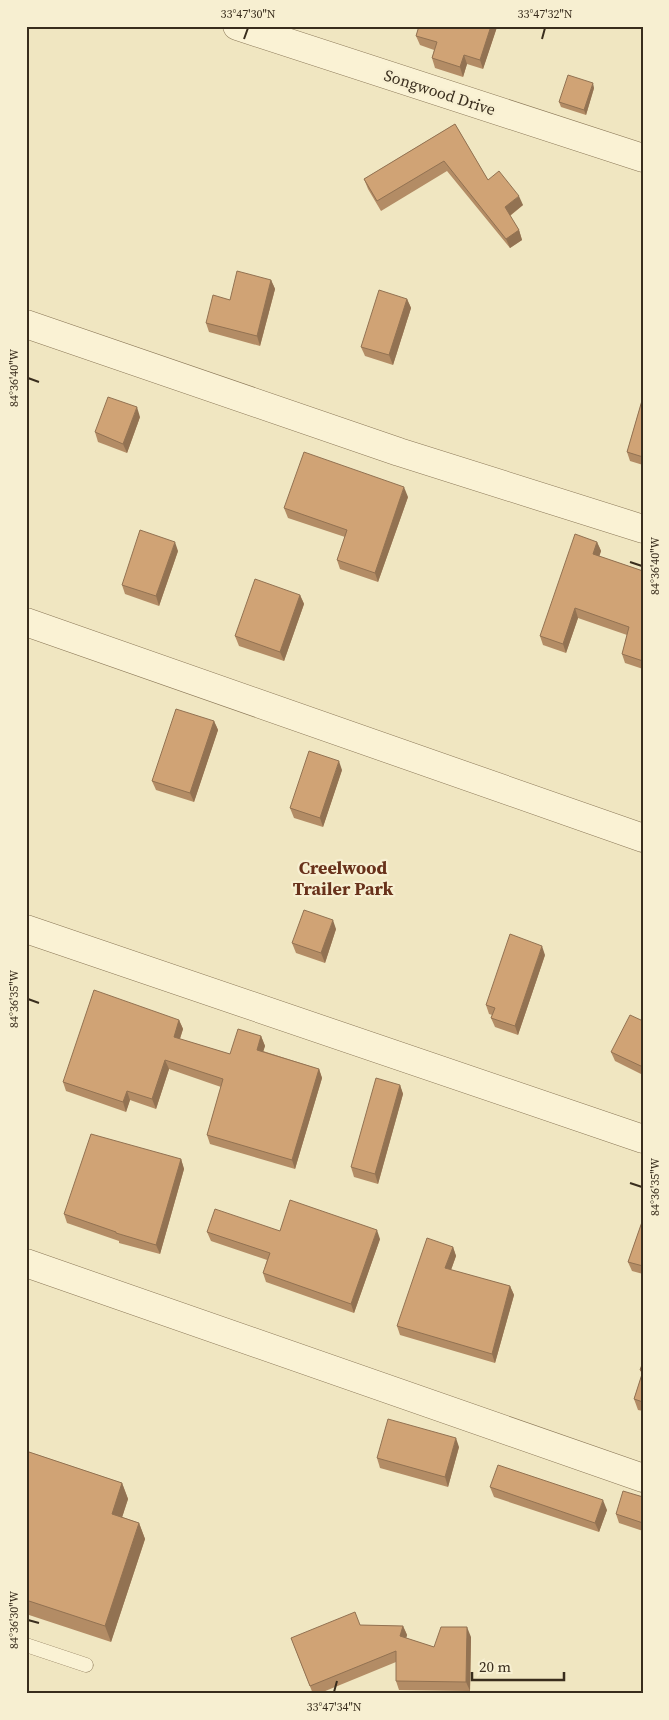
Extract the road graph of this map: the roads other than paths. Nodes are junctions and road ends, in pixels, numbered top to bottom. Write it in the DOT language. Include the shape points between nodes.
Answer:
graph roads {
  1 [pos="237,26"];
  2 [pos="643,158"];
  3 [pos="26,324"];
  4 [pos="643,529"];
  5 [pos="26,622"];
  6 [pos="643,838"];
  7 [pos="26,929"];
  8 [pos="643,1139"];
  9 [pos="26,1263"];
  10 [pos="643,1478"];
  11 [pos="26,1645"];
  12 [pos="86,1665"];
  1 -- 2 [label="street, Songwood Drive"];
  3 -- 4 [label="street" via="399,452"];
  5 -- 6 [label="street"];
  7 -- 8 [label="street"];
  9 -- 10 [label="street"];
  11 -- 12 [label="lane"];
}
